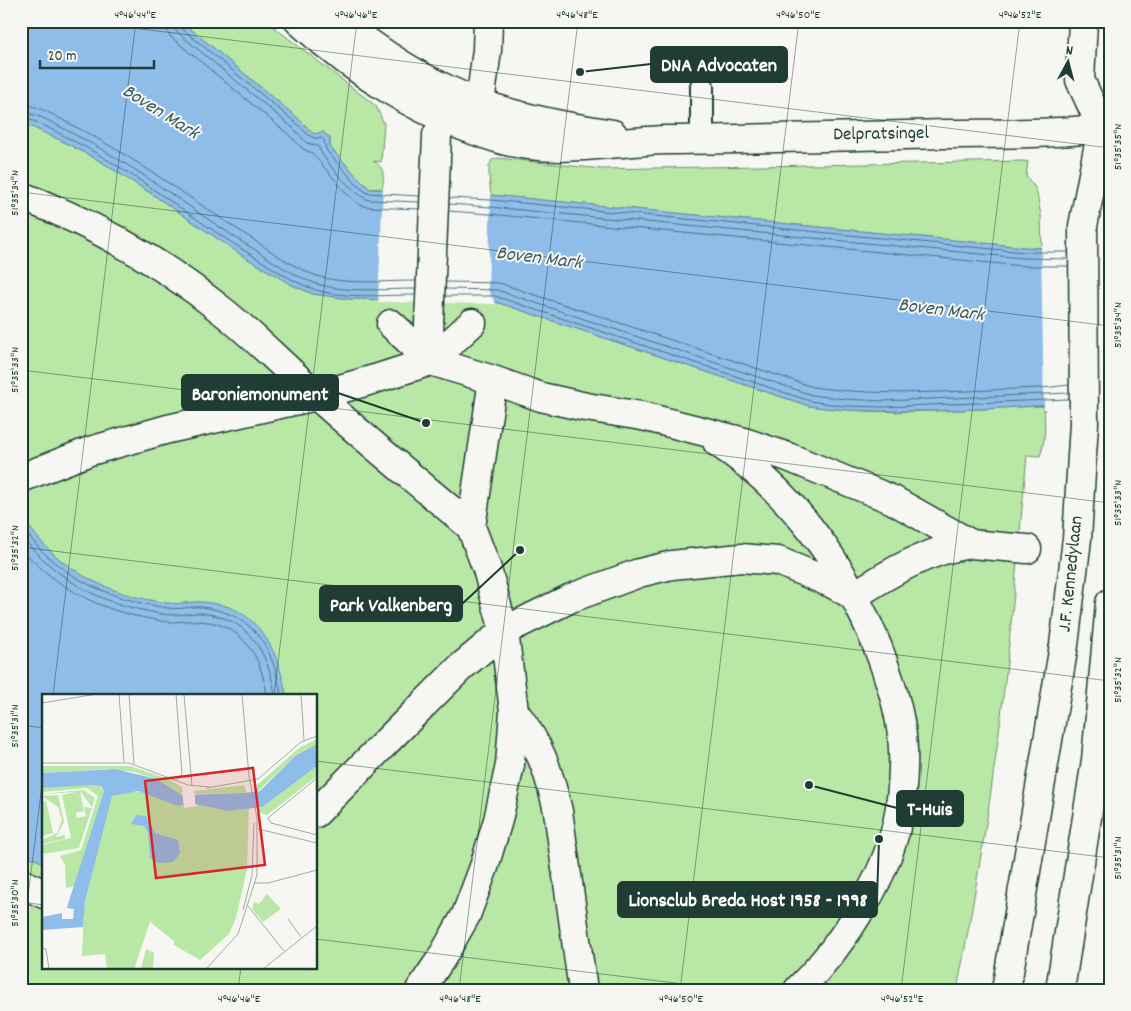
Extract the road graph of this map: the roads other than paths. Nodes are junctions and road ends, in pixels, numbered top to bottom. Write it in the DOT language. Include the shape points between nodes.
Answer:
graph roads {
  1 [pos="299,21"];
  2 [pos="340,21"];
  3 [pos="488,21"];
  4 [pos="1083,21"];
  5 [pos="702,86"];
  6 [pos="480,103"];
  7 [pos="438,125"];
  8 [pos="1106,127"];
  9 [pos="702,139"];
  10 [pos="651,140"];
  11 [pos="1110,190"];
  12 [pos="21,196"];
  13 [pos="472,323"];
  14 [pos="391,324"];
  15 [pos="431,360"];
  16 [pos="492,380"];
  17 [pos="316,396"];
  18 [pos="696,429"];
  19 [pos="22,478"];
  20 [pos="471,527"];
  21 [pos="971,544"];
  22 [pos="1027,549"];
  23 [pos="854,596"];
  24 [pos="1109,620"];
  25 [pos="504,631"];
  26 [pos="514,712"];
  27 [pos="318,811"];
  28 [pos="21,883"];
  29 [pos="42,893"];
  30 [pos="420,990"];
  31 [pos="583,990"];
  32 [pos="798,990"];
  33 [pos="1006,990"];
  34 [pos="1060,990"];
  1 -- 7 [label="street, Delpratsingel" via="354,67"];
  2 -- 6 [label="street, Delpratsingel" via="401,65"];
  3 -- 6 [label="street"];
  4 -- 8 [label="street" via="1080,80"];
  5 -- 9 [label="lane"];
  6 -- 10 [label="street, Delpratsingel" via="556,125"];
  7 -- 10 [label="street, Delpratsingel" via="535,146 580,148"];
  7 -- 15 [label="street" via="429,324"];
  8 -- 9 [label="street, Delpratsingel" via="1042,132"];
  8 -- 11 [label="street"];
  8 -- 33 [label="street, J.F. Kennedylaan" via="1083,226 1084,423 1080,508 1064,645"];
  9 -- 10 [label="street, Delpratsingel"];
  12 -- 17 [label="street" via="70,215 180,279 255,336"];
  13 -- 15 [label="street"];
  14 -- 15 [label="street"];
  15 -- 16 [label="street"];
  15 -- 17 [label="street"];
  16 -- 18 [label="street" via="541,397"];
  16 -- 20 [label="street"];
  17 -- 19 [label="street" via="168,429 90,451"];
  17 -- 20 [label="street"];
  18 -- 21 [label="street" via="842,477 893,500"];
  18 -- 23 [label="street" via="734,453 783,498 830,556"];
  20 -- 25 [label="street" via="487,569"];
  21 -- 22 [label="street"];
  21 -- 23 [label="street" via="918,560"];
  23 -- 25 [label="street" via="778,561 708,560 672,565 606,584"];
  23 -- 32 [label="street" via="889,680 902,729 900,809 888,853 872,892 819,969"];
  24 -- 34 [label="street" via="1096,760"];
  25 -- 26 [label="street"];
  25 -- 27 [label="street" via="461,667"];
  26 -- 30 [label="street" via="510,765 484,867 466,915"];
  26 -- 31 [label="street" via="544,758 552,784"];
  28 -- 29 [label="street"];
}
